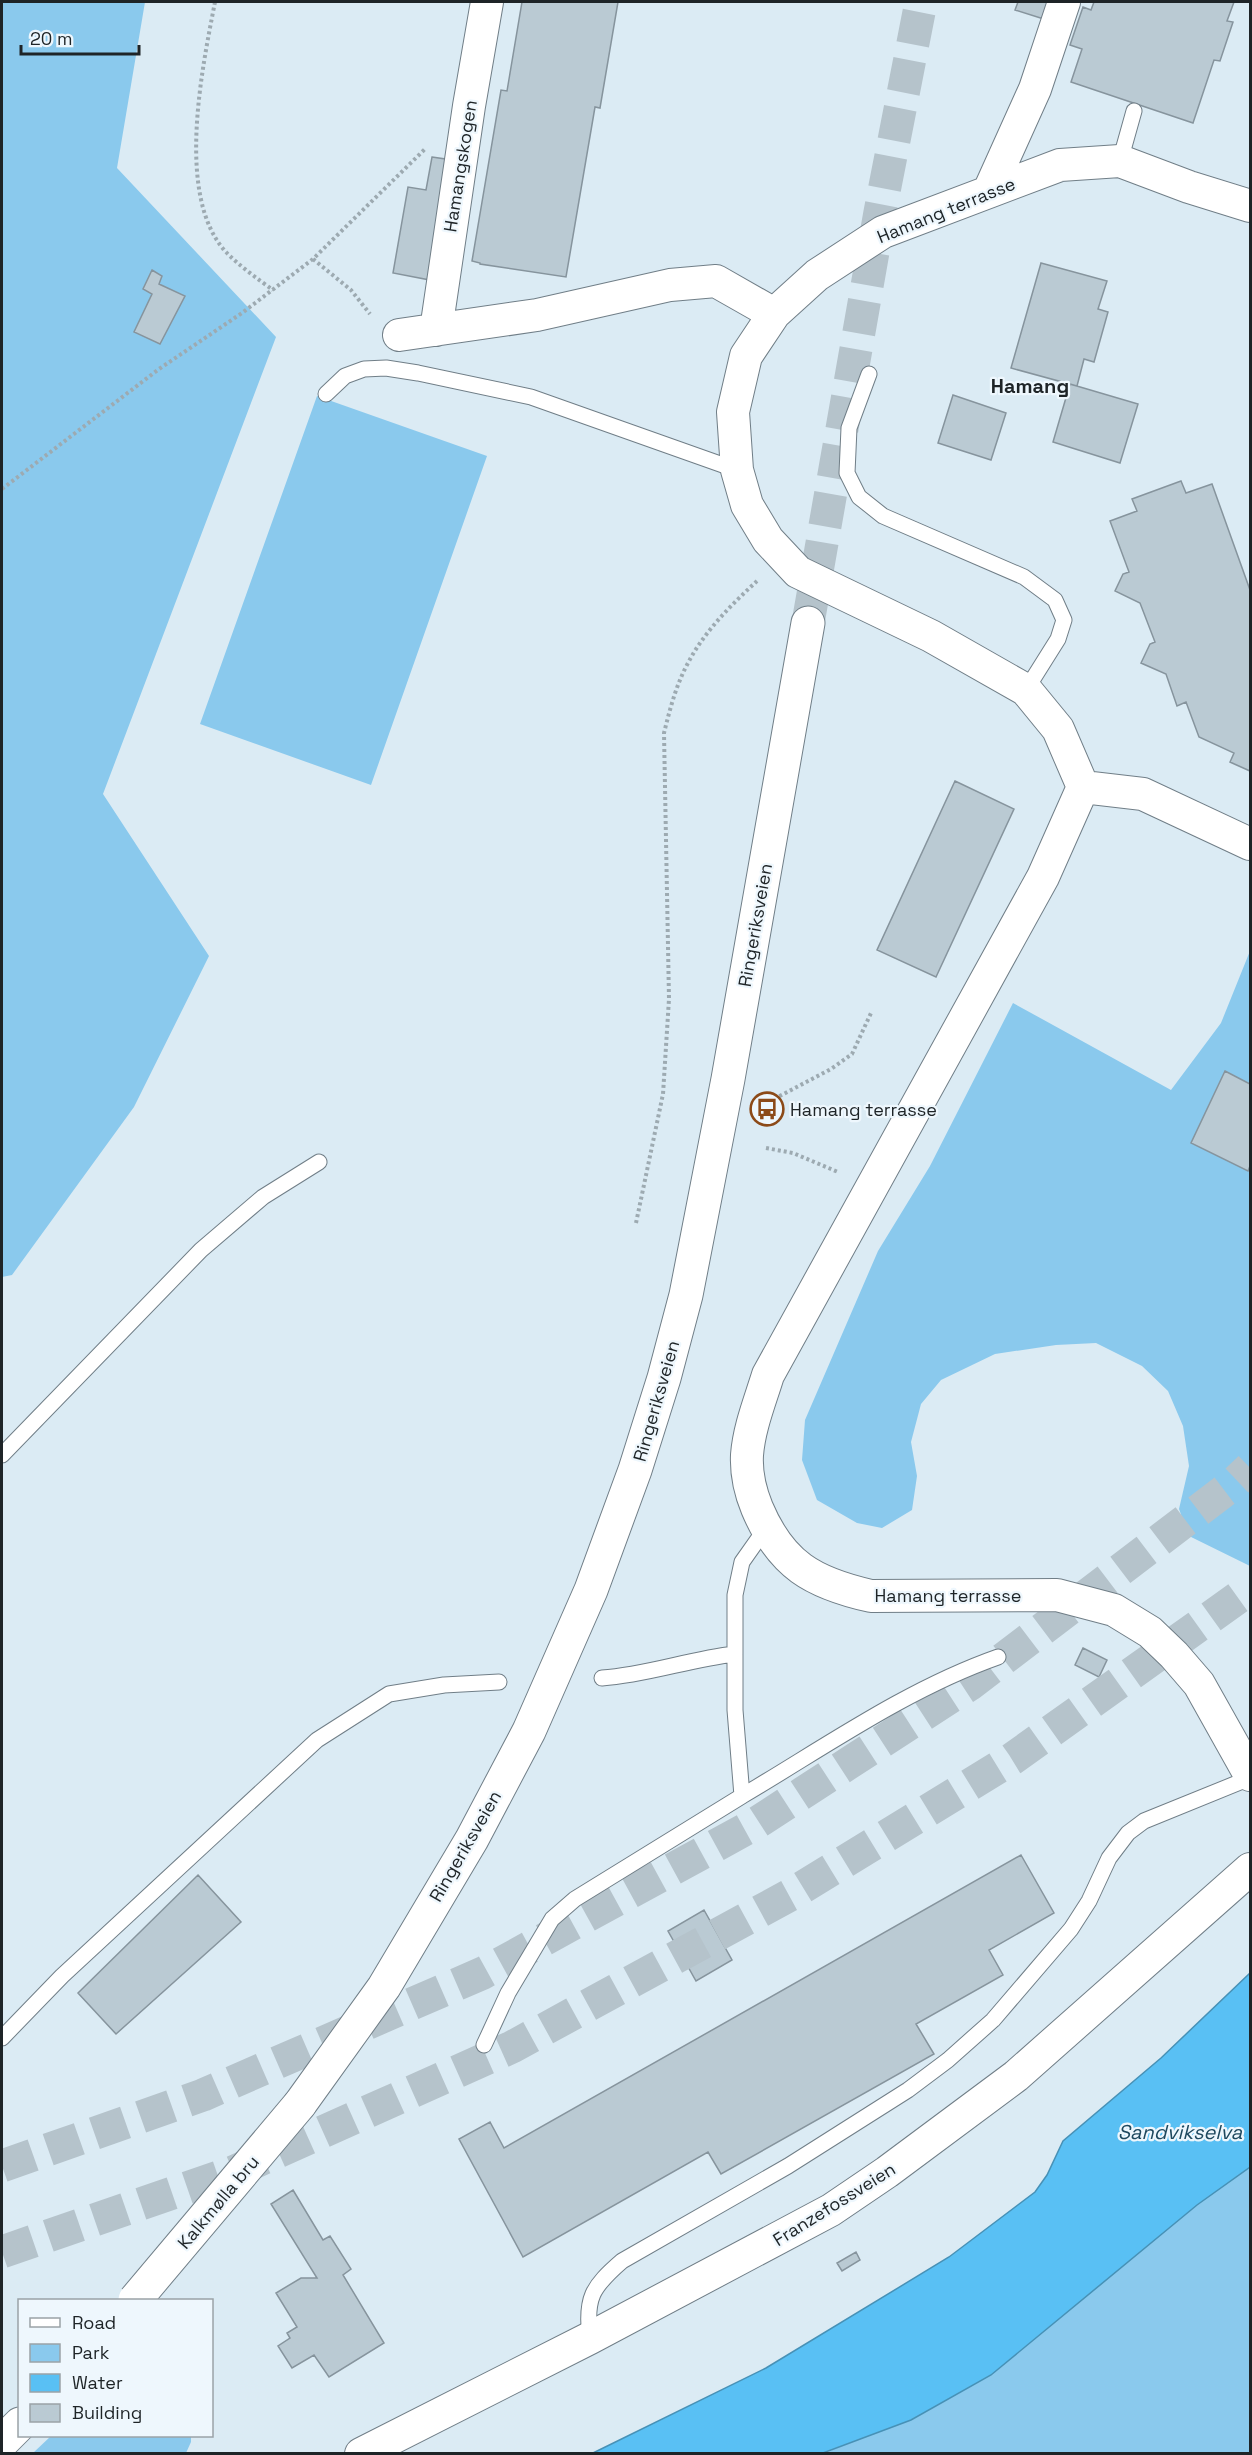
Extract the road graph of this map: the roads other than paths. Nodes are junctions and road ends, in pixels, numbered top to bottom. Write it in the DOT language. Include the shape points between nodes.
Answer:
graph roads {
  1 [pos="487,2"];
  2 [pos="1064,2"];
  3 [pos="1134,111"];
  4 [pos="1120,161"];
  5 [pos="989,190"];
  6 [pos="1251,206"];
  7 [pos="774,314"];
  8 [pos="436,330"];
  9 [pos="399,335"];
  10 [pos="869,374"];
  11 [pos="326,394"];
  12 [pos="737,470"];
  13 [pos="808,623"];
  14 [pos="1026,690"];
  15 [pos="1083,787"];
  16 [pos="1251,844"];
  17 [pos="319,1162"];
  18 [pos="2,1455"];
  19 [pos="766,1528"];
  20 [pos="735,1654"];
  21 [pos="998,1657"];
  22 [pos="603,1678"];
  23 [pos="499,1682"];
  24 [pos="1251,1777"];
  25 [pos="742,1796"];
  26 [pos="1251,1869"];
  27 [pos="2,2038"];
  28 [pos="484,2045"];
  29 [pos="300,2104"];
  30 [pos="137,2299"];
  31 [pos="590,2338"];
  32 [pos="18,2426"];
  33 [pos="2,2442"];
  34 [pos="360,2454"];
  1 -- 8 [label="street, Hamangskogen"];
  2 -- 5 [label="street" via="1035,89"];
  3 -- 4 [label="lane"];
  4 -- 5 [label="street, Hamang terrasse" via="1060,165"];
  4 -- 6 [label="street, Hamang terrasse"];
  5 -- 7 [label="street, Hamang terrasse" via="883,232 817,275"];
  7 -- 8 [label="street" via="716,281 669,285 537,315"];
  7 -- 12 [label="street, Hamang terrasse" via="746,356 733,412"];
  8 -- 9 [label="street"];
  10 -- 14 [label="lane" via="849,428 847,472 859,497 883,516 1024,577 1055,600 1064,620 1058,639"];
  11 -- 12 [label="lane" via="345,376 364,369 418,372 531,397"];
  12 -- 14 [label="street, Hamang terrasse" via="747,505 768,540 798,572 930,636"];
  13 -- 29 [label="main road, Ringeriksveien" via="686,1295 615,1530 529,1731 477,1830 384,1988"];
  14 -- 15 [label="street, Hamang terrasse" via="1058,729"];
  15 -- 16 [label="street" via="1143,794"];
  15 -- 19 [label="street, Hamang terrasse" via="1042,877 768,1375 747,1455 749,1489"];
  17 -- 18 [label="lane" via="262,1197 201,1250"];
  19 -- 20 [label="lane" via="742,1562 735,1595"];
  19 -- 24 [label="street, Hamang terrasse" via="788,1559 815,1578 842,1590 871,1596 1057,1595 1114,1610 1150,1632 1199,1684"];
  20 -- 22 [label="lane"];
  20 -- 25 [label="lane"];
  21 -- 25 [label="lane" via="968,1667 906,1699"];
  23 -- 27 [label="lane" via="444,1684 389,1694 317,1740 62,1976"];
  24 -- 31 [label="lane" via="1153,1818 1128,1833 1109,1858 1071,1929 993,2020 948,2060 798,2160 622,2261 591,2296 587,2314"];
  25 -- 28 [label="lane" via="575,1899 552,1918"];
  26 -- 31 [label="street, Franzefossveien" via="1017,2076 887,2172 831,2210"];
  29 -- 30 [label="main road, Kalkmølla bru, bridge"];
  31 -- 34 [label="street, Franzefossveien"];
  32 -- 33 [label="main road"];
}
